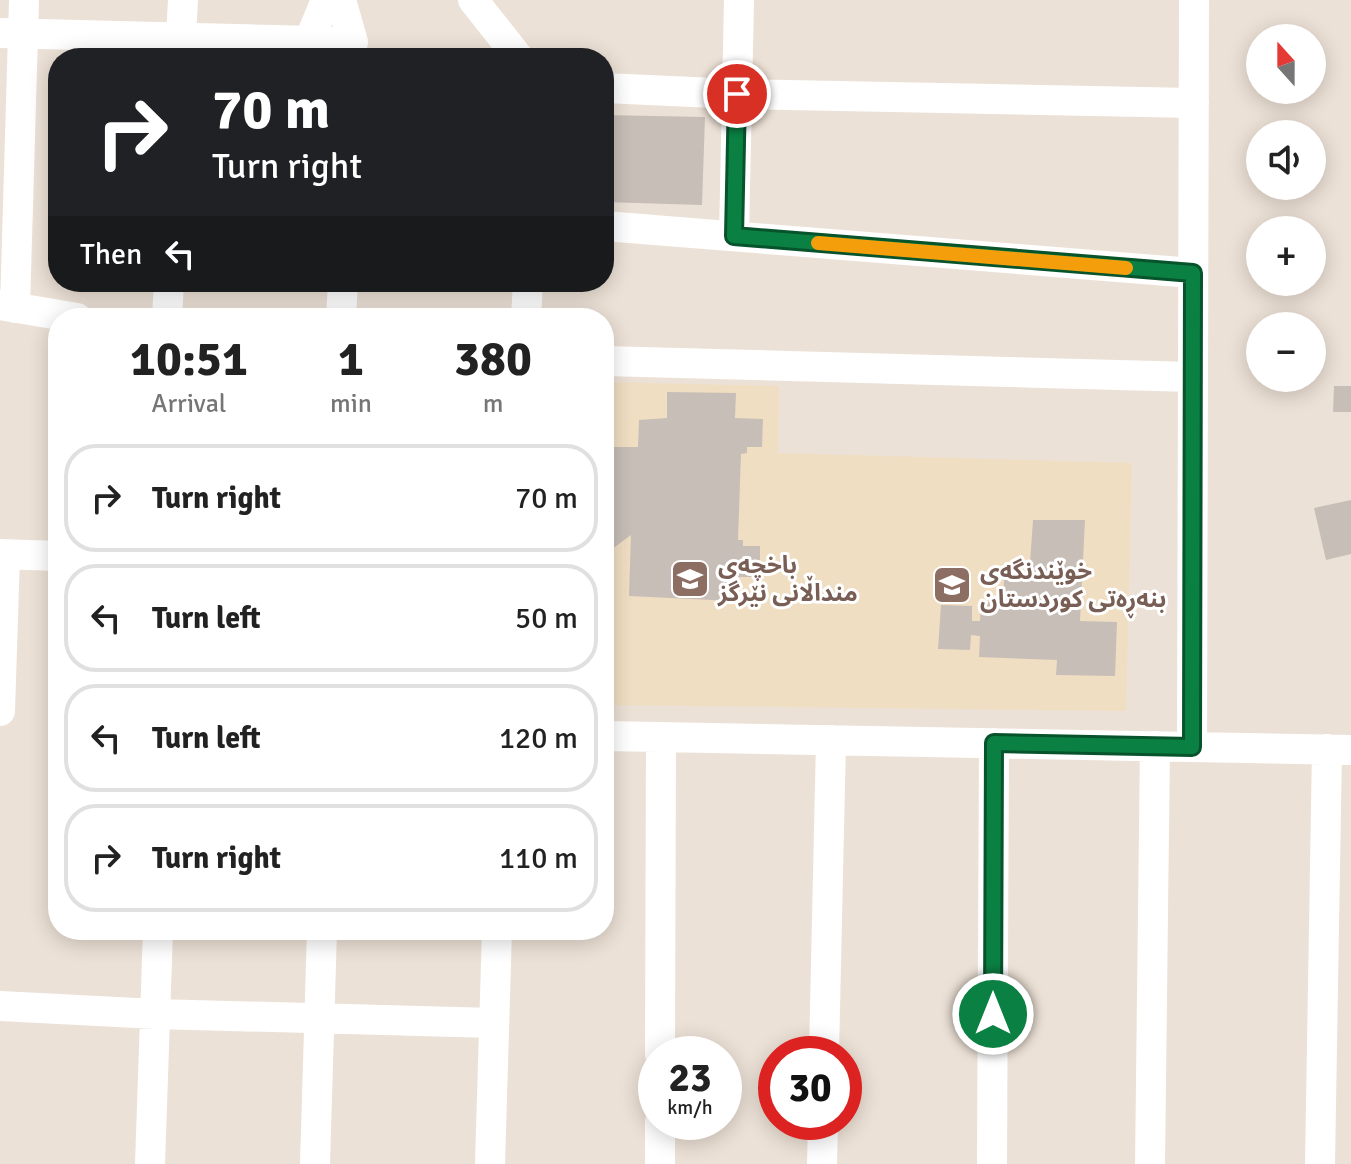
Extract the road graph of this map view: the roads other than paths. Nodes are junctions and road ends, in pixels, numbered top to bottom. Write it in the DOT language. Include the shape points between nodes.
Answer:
graph roads {
  1 [pos="24,0"];
  2 [pos="183,0"];
  3 [pos="311,0"];
  4 [pos="326,0"];
  5 [pos="341,0"];
  6 [pos="355,0"];
  7 [pos="473,0"];
  8 [pos="739,0"];
  9 [pos="1194,0"];
  10 [pos="11,33"];
  11 [pos="309,41"];
  12 [pos="181,48"];
  13 [pos="343,48"];
  14 [pos="353,48"];
  15 [pos="353,48"];
  16 [pos="511,48"];
  17 [pos="614,88"];
  18 [pos="737,94"];
  19 [pos="1194,103"];
  20 [pos="614,227"];
  21 [pos="734,236"];
  22 [pos="1193,273"];
  23 [pos="7,306"];
  24 [pos="48,313"];
  25 [pos="614,361"];
  26 [pos="1193,377"];
  27 [pos="2,554"];
  28 [pos="48,556"];
  29 [pos="0,711"];
  30 [pos="614,736"];
  31 [pos="661,737"];
  32 [pos="831,740"];
  33 [pos="994,743"];
  34 [pos="1155,746"];
  35 [pos="1192,747"];
  36 [pos="1339,750"];
  37 [pos="158,940"];
  38 [pos="322,940"];
  39 [pos="497,940"];
  40 [pos="0,1006"];
  41 [pos="156,1014"];
  42 [pos="320,1018"];
  43 [pos="494,1023"];
  44 [pos="660,1036"];
  45 [pos="824,1036"];
  46 [pos="660,1140"];
  47 [pos="823,1140"];
  48 [pos="150,1164"];
  49 [pos="315,1164"];
  50 [pos="490,1164"];
  51 [pos="660,1164"];
  52 [pos="822,1164"];
  53 [pos="992,1164"];
  54 [pos="1150,1164"];
  55 [pos="1320,1164"];
  1 -- 10 [label="street"];
  2 -- 12 [label="street"];
  3 -- 11 [label="street"];
  4 -- 11 [label="street"];
  5 -- 14 [label="street"];
  6 -- 15 [label="street"];
  7 -- 16 [label="street"];
  8 -- 18 [label="street"];
  9 -- 19 [label="street"];
  10 -- 12 [label="street"];
  10 -- 23 [label="street"];
  11 -- 12 [label="street"];
  11 -- 13 [label="street"];
  17 -- 18 [label="street"];
  18 -- 19 [label="street"];
  18 -- 21 [label="street"];
  19 -- 22 [label="street"];
  20 -- 21 [label="street"];
  21 -- 22 [label="street"];
  22 -- 26 [label="street"];
  23 -- 24 [label="street"];
  25 -- 26 [label="street"];
  26 -- 35 [label="street"];
  27 -- 28 [label="street"];
  27 -- 29 [label="street"];
  30 -- 31 [label="street"];
  31 -- 32 [label="street"];
  31 -- 44 [label="street"];
  32 -- 33 [label="street"];
  32 -- 45 [label="street"];
  33 -- 34 [label="street"];
  33 -- 53 [label="street"];
  34 -- 35 [label="street"];
  34 -- 54 [label="street"];
  35 -- 36 [label="street"];
  36 -- 55 [label="street"];
  37 -- 41 [label="street"];
  38 -- 42 [label="street"];
  39 -- 43 [label="street"];
  40 -- 41 [label="street"];
  41 -- 42 [label="street"];
  41 -- 48 [label="street"];
  42 -- 43 [label="street"];
  42 -- 49 [label="street"];
  43 -- 50 [label="street"];
  46 -- 51 [label="street"];
  47 -- 52 [label="street"];
}
